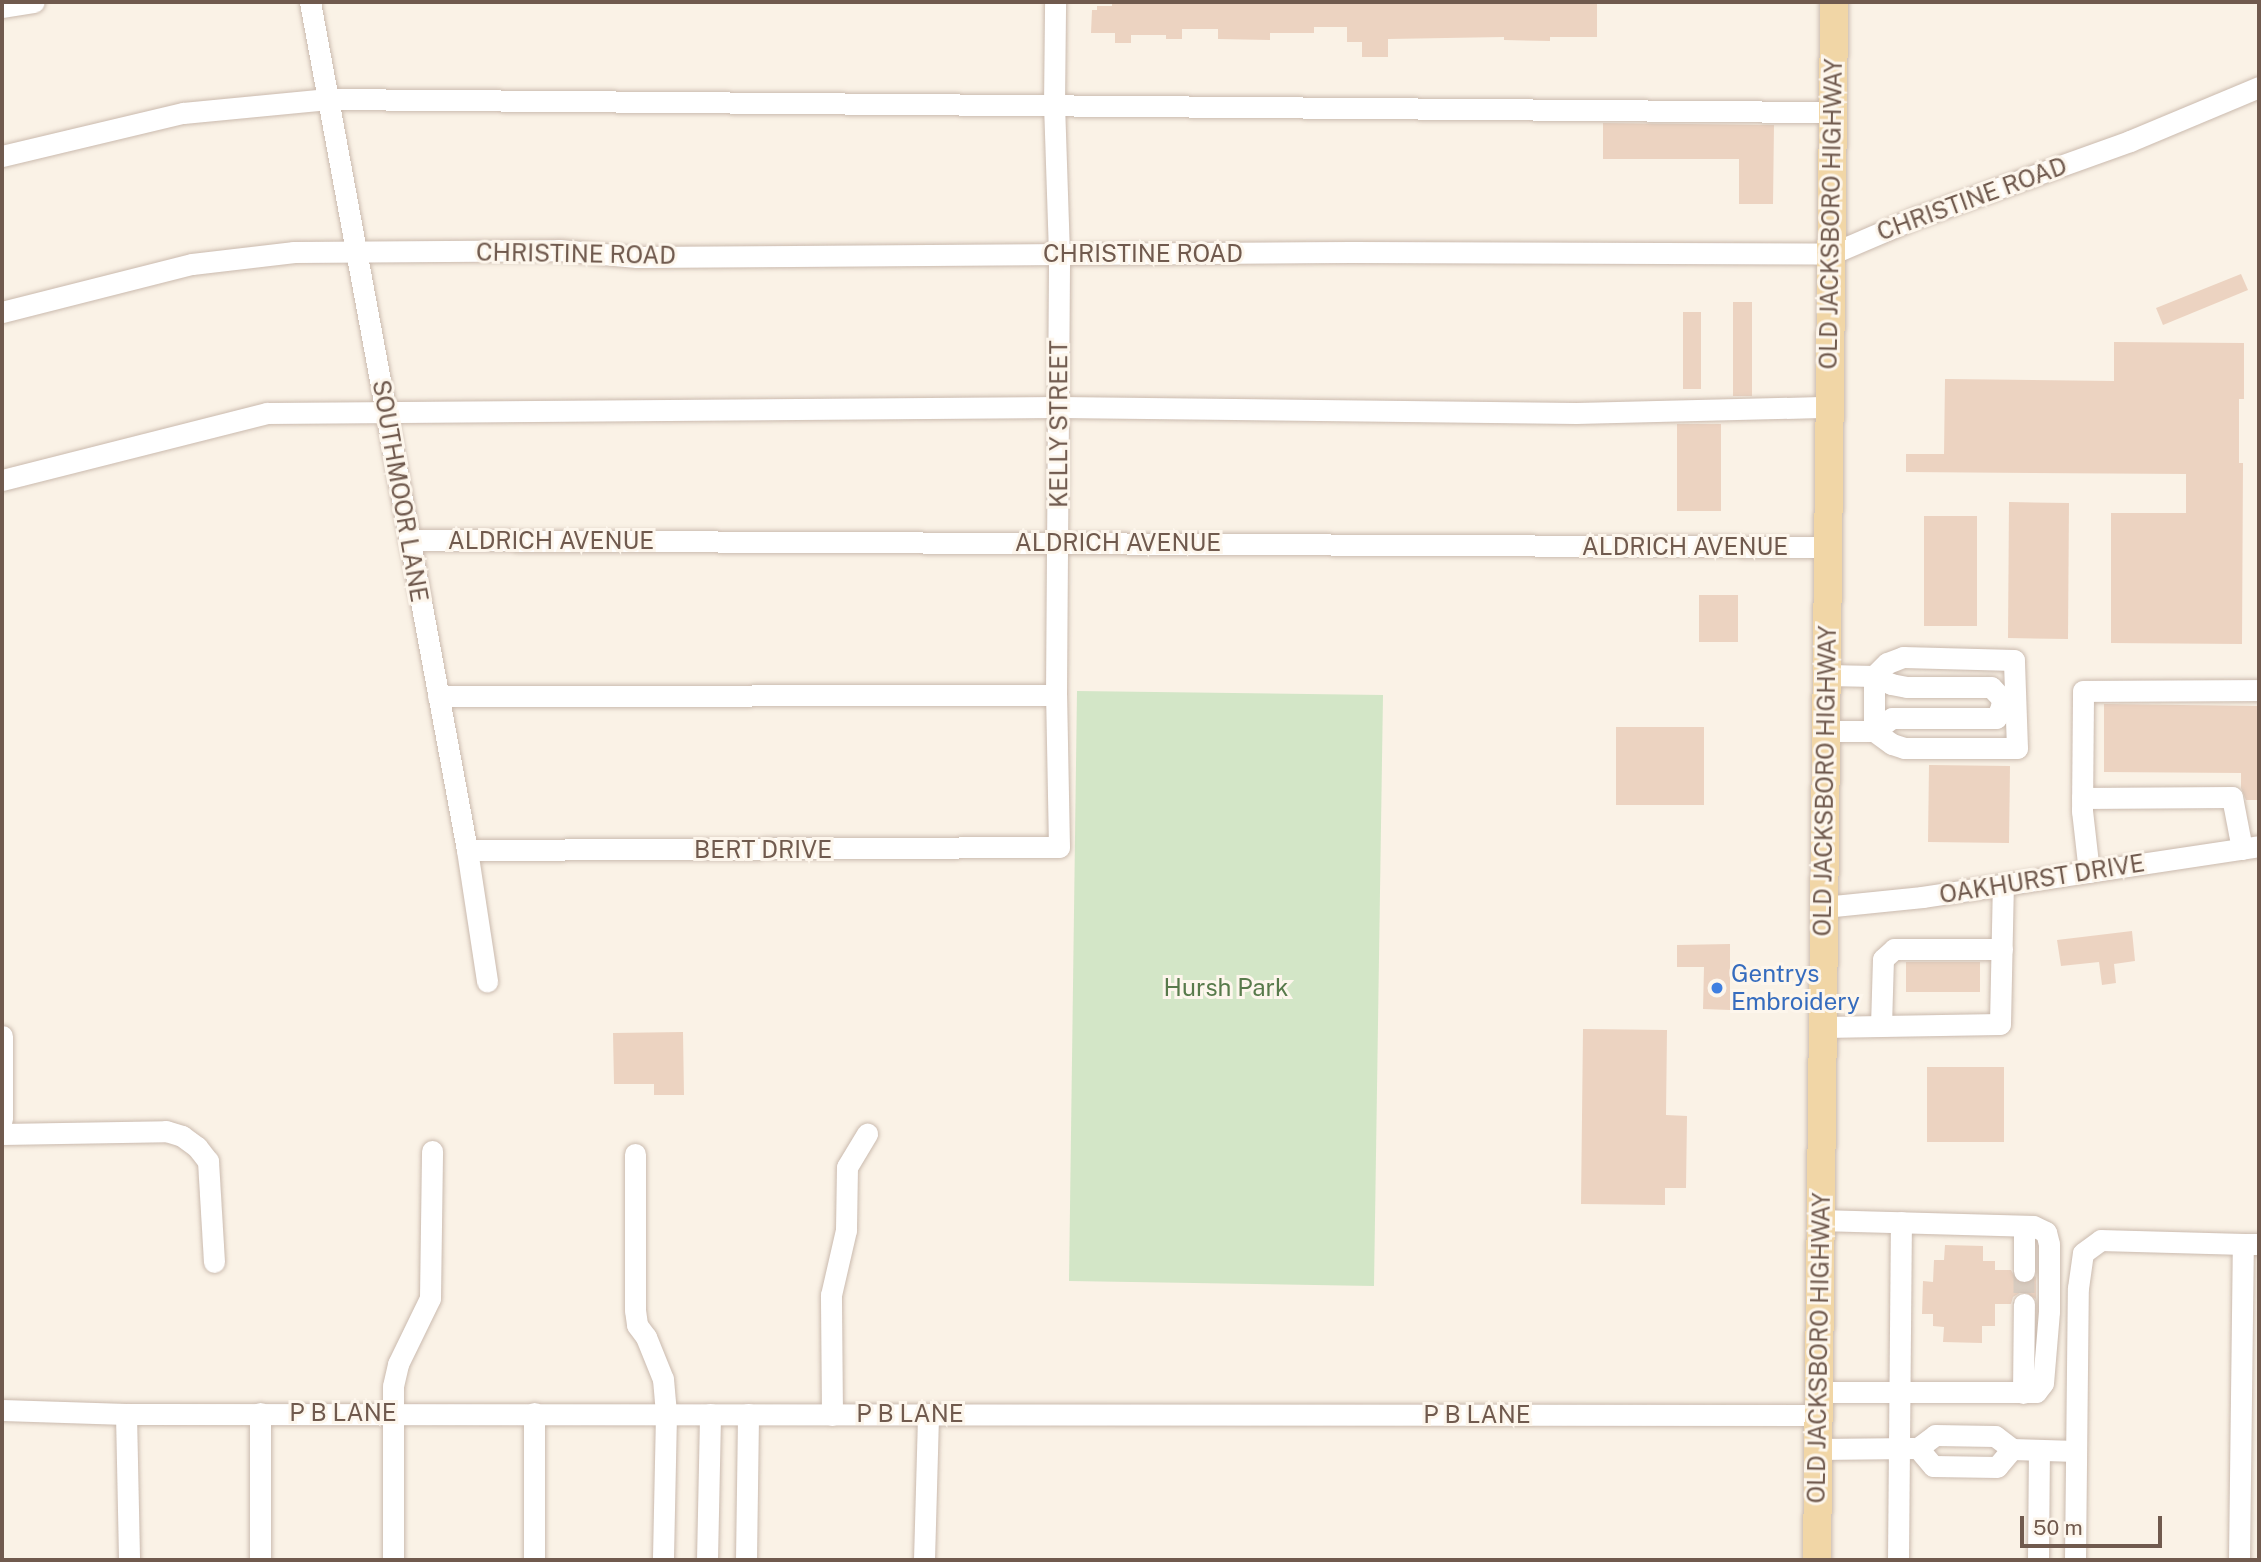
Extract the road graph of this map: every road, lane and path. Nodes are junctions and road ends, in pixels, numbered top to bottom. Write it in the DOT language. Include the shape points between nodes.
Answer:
graph roads {
  1 [pos="34,2"];
  2 [pos="310,2"];
  3 [pos="1055,2"];
  4 [pos="1834,2"];
  5 [pos="2,7"];
  6 [pos="2259,87"];
  7 [pos="328,99"];
  8 [pos="1054,106"];
  9 [pos="1832,112"];
  10 [pos="2,156"];
  11 [pos="357,251"];
  12 [pos="1059,254"];
  13 [pos="1831,254"];
  14 [pos="2,312"];
  15 [pos="1059,407"];
  16 [pos="1829,407"];
  17 [pos="386,413"];
  18 [pos="2,480"];
  19 [pos="409,540"];
  20 [pos="1059,544"];
  21 [pos="1828,547"];
  22 [pos="1826,675"];
  23 [pos="1874,676"];
  24 [pos="2259,690"];
  25 [pos="1056,695"];
  26 [pos="438,696"];
  27 [pos="1826,731"];
  28 [pos="1874,731"];
  29 [pos="2082,798"];
  30 [pos="1059,846"];
  31 [pos="2250,847"];
  32 [pos="467,850"];
  33 [pos="2089,872"];
  34 [pos="2003,885"];
  35 [pos="1824,907"];
  36 [pos="2002,949"];
  37 [pos="487,981"];
  38 [pos="1881,1026"];
  39 [pos="1823,1027"];
  40 [pos="2,1036"];
  41 [pos="2,1119"];
  42 [pos="2,1134"];
  43 [pos="867,1134"];
  44 [pos="432,1151"];
  45 [pos="635,1153"];
  46 [pos="1820,1220"];
  47 [pos="1901,1222"];
  48 [pos="2024,1226"];
  49 [pos="2251,1244"];
  50 [pos="214,1262"];
  51 [pos="2024,1271"];
  52 [pos="2024,1304"];
  53 [pos="1898,1392"];
  54 [pos="2023,1393"];
  55 [pos="1818,1403"];
  56 [pos="2,1410"];
  57 [pos="260,1413"];
  58 [pos="392,1413"];
  59 [pos="534,1413"];
  60 [pos="126,1414"];
  61 [pos="666,1414"];
  62 [pos="710,1414"];
  63 [pos="748,1414"];
  64 [pos="928,1414"];
  65 [pos="832,1415"];
  66 [pos="1908,1448"];
  67 [pos="1818,1449"];
  68 [pos="2012,1450"];
  69 [pos="2039,1450"];
  70 [pos="2076,1451"];
  71 [pos="129,1560"];
  72 [pos="260,1560"];
  73 [pos="393,1560"];
  74 [pos="534,1560"];
  75 [pos="663,1560"];
  76 [pos="707,1560"];
  77 [pos="746,1560"];
  78 [pos="923,1560"];
  79 [pos="1816,1560"];
  80 [pos="1898,1560"];
  81 [pos="2038,1560"];
  82 [pos="2075,1560"];
  83 [pos="2239,1560"];
  1 -- 5 [label="street"];
  2 -- 7 [label="street, SOUTHMOOR LANE"];
  3 -- 8 [label="street, KELLY STREET"];
  4 -- 9 [label="main road, OLD JACKSBORO HIGHWAY"];
  6 -- 13 [label="street, CHRISTINE ROAD"];
  7 -- 8 [label="street"];
  7 -- 10 [label="street" via="183,113"];
  7 -- 11 [label="street, SOUTHMOOR LANE"];
  8 -- 9 [label="street"];
  8 -- 12 [label="street, KELLY STREET"];
  9 -- 13 [label="main road, OLD JACKSBORO HIGHWAY"];
  11 -- 12 [label="street, CHRISTINE ROAD" via="559,250 637,257"];
  11 -- 14 [label="street, CHRISTINE ROAD" via="294,252 192,264"];
  11 -- 17 [label="street, SOUTHMOOR LANE"];
  12 -- 13 [label="street, CHRISTINE ROAD"];
  12 -- 15 [label="street, KELLY STREET"];
  13 -- 16 [label="main road, OLD JACKSBORO HIGHWAY"];
  15 -- 16 [label="street" via="1576,413"];
  15 -- 17 [label="street"];
  15 -- 20 [label="street, KELLY STREET"];
  16 -- 21 [label="main road, OLD JACKSBORO HIGHWAY"];
  17 -- 18 [label="street" via="267,413"];
  17 -- 19 [label="street, SOUTHMOOR LANE"];
  19 -- 20 [label="street, ALDRICH AVENUE"];
  19 -- 26 [label="street, SOUTHMOOR LANE"];
  20 -- 21 [label="street, ALDRICH AVENUE"];
  20 -- 25 [label="street, KELLY STREET"];
  21 -- 22 [label="main road, OLD JACKSBORO HIGHWAY"];
  22 -- 23 [label="street"];
  22 -- 27 [label="main road, OLD JACKSBORO HIGHWAY"];
  23 -- 28 [label="street"];
  23 -- 28 [label="street" via="1907,687 1992,687 2002,699 1996,718 1892,718"];
  23 -- 28 [label="street" via="1887,663 1903,657 2014,660 2017,748 1904,748"];
  24 -- 29 [label="street" via="2083,691"];
  25 -- 26 [label="street"];
  25 -- 30 [label="street, KELLY STREET"];
  26 -- 32 [label="street, SOUTHMOOR LANE"];
  27 -- 28 [label="street"];
  27 -- 35 [label="main road, OLD JACKSBORO HIGHWAY"];
  29 -- 31 [label="street" via="2232,797"];
  29 -- 33 [label="street"];
  30 -- 32 [label="street, BERT DRIVE"];
  31 -- 33 [label="street, OAKHURST DRIVE"];
  32 -- 37 [label="street, SOUTHMOOR LANE"];
  33 -- 34 [label="street, OAKHURST DRIVE"];
  34 -- 35 [label="street, OAKHURST DRIVE"];
  34 -- 36 [label="street"];
  35 -- 39 [label="main road, OLD JACKSBORO HIGHWAY"];
  36 -- 38 [label="street" via="1894,950 1884,959"];
  36 -- 38 [label="street" via="2000,1024"];
  38 -- 39 [label="street"];
  39 -- 46 [label="main road, OLD JACKSBORO HIGHWAY"];
  40 -- 41 [label="street"];
  42 -- 50 [label="street" via="166,1131 181,1136 208,1161"];
  43 -- 65 [label="street" via="847,1167 846,1230 831,1295"];
  44 -- 58 [label="street" via="430,1298 398,1364"];
  45 -- 61 [label="street" via="635,1310 637,1325 663,1379"];
  46 -- 47 [label="street"];
  46 -- 55 [label="main road, OLD JACKSBORO HIGHWAY"];
  47 -- 48 [label="street"];
  47 -- 53 [label="street"];
  48 -- 51 [label="street"];
  48 -- 54 [label="street" via="2046,1232 2049,1311 2043,1383 2036,1392"];
  49 -- 70 [label="street" via="2101,1240 2082,1253"];
  49 -- 83 [label="street"];
  52 -- 54 [label="street"];
  53 -- 54 [label="street, P B LANE"];
  53 -- 55 [label="street, P B LANE"];
  53 -- 66 [label="street"];
  55 -- 64 [label="street, P B LANE"];
  55 -- 67 [label="main road, OLD JACKSBORO HIGHWAY"];
  56 -- 60 [label="street, P B LANE"];
  57 -- 58 [label="street, P B LANE"];
  57 -- 60 [label="street, P B LANE"];
  57 -- 72 [label="street"];
  58 -- 59 [label="street, P B LANE"];
  58 -- 73 [label="street"];
  59 -- 61 [label="street, P B LANE"];
  59 -- 74 [label="street"];
  60 -- 71 [label="street"];
  61 -- 62 [label="street, P B LANE"];
  61 -- 75 [label="street"];
  62 -- 63 [label="street, P B LANE"];
  62 -- 76 [label="street"];
  63 -- 65 [label="street, P B LANE"];
  63 -- 77 [label="street"];
  64 -- 65 [label="street, P B LANE"];
  64 -- 78 [label="street"];
  66 -- 67 [label="street"];
  66 -- 68 [label="street" via="1935,1435 1995,1436"];
  66 -- 68 [label="street" via="1933,1466 1997,1467"];
  66 -- 80 [label="street"];
  67 -- 79 [label="main road, OLD JACKSBORO HIGHWAY"];
  68 -- 69 [label="street"];
  69 -- 70 [label="street"];
  69 -- 81 [label="street"];
  70 -- 82 [label="street"];
}
